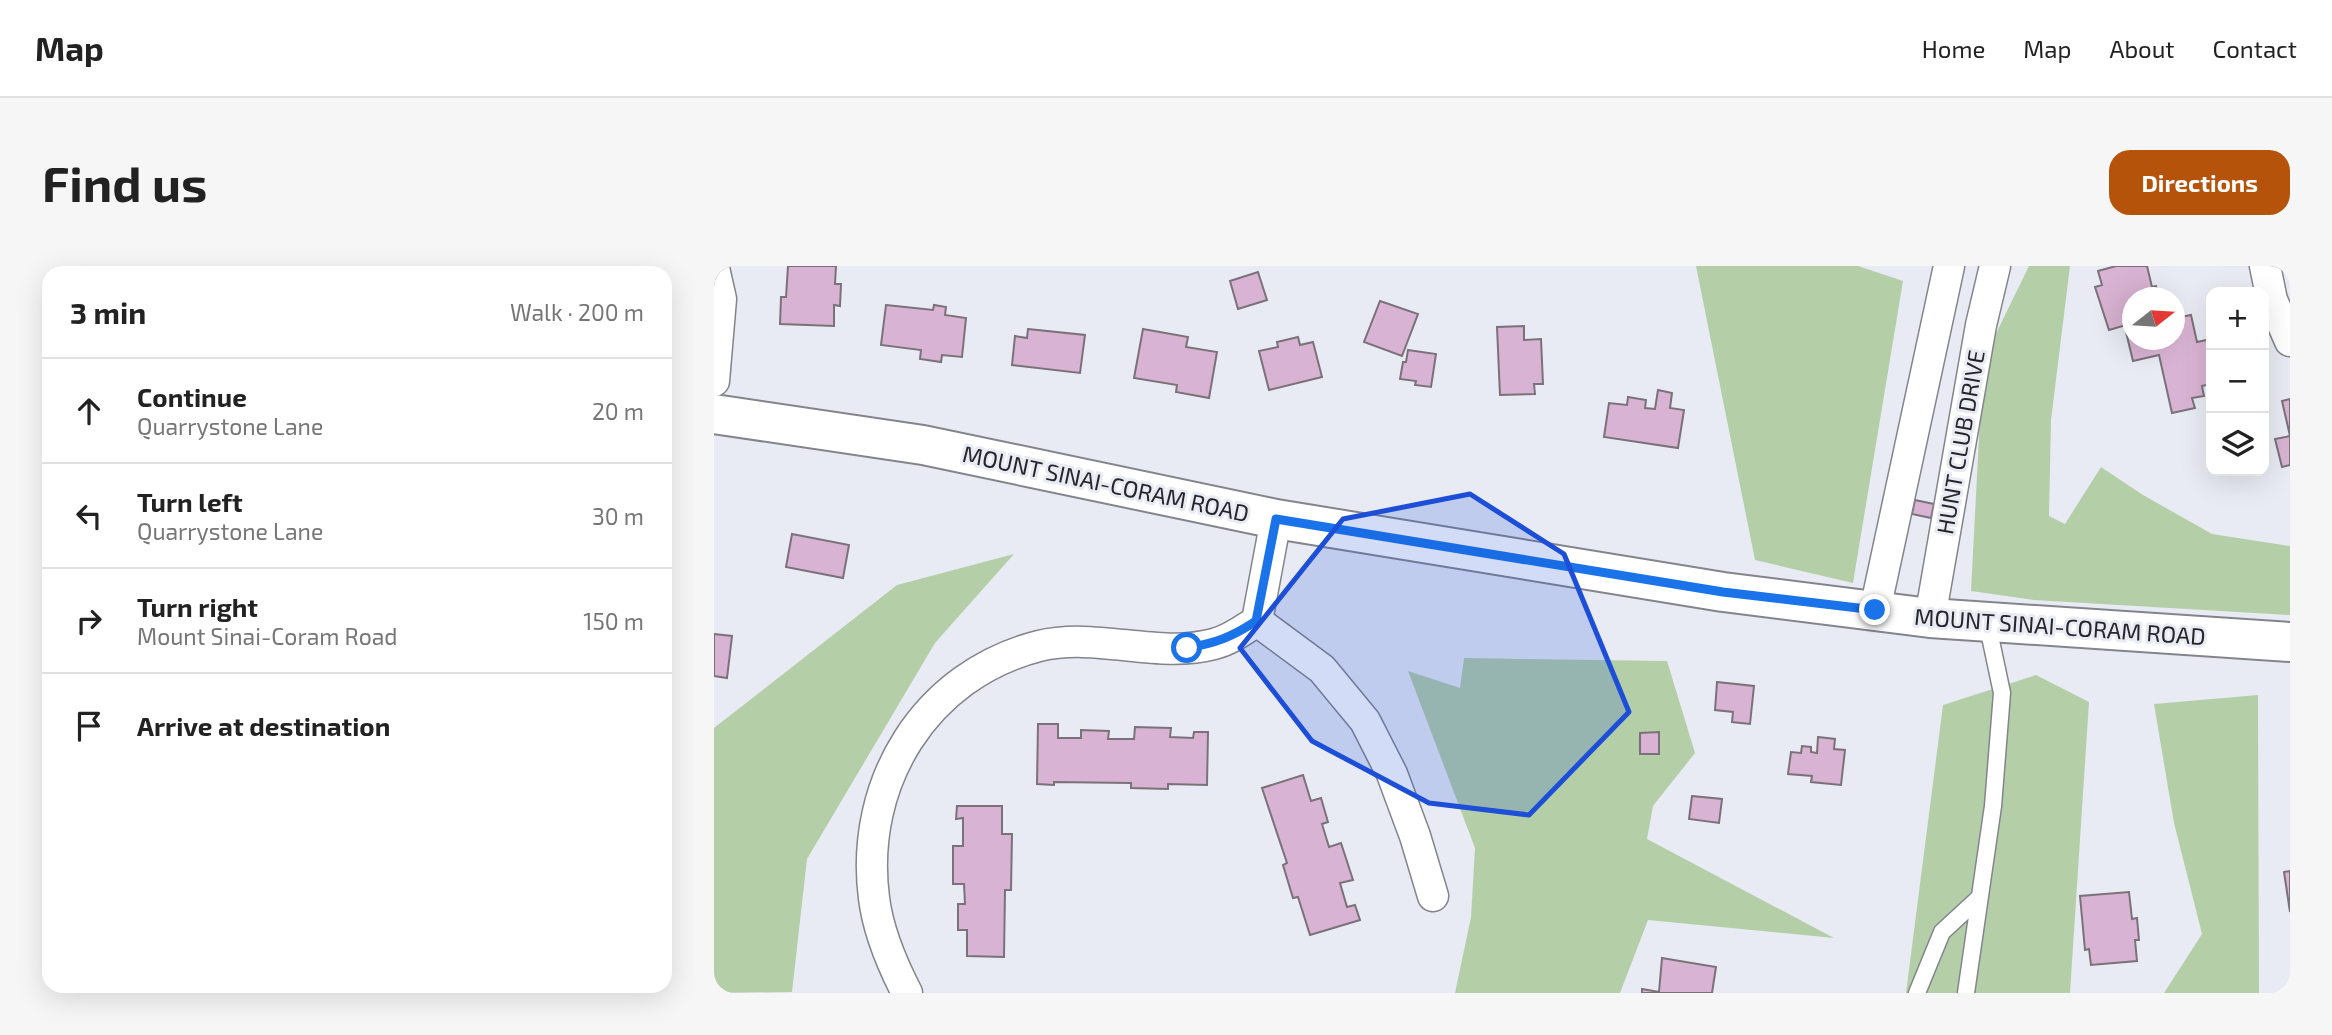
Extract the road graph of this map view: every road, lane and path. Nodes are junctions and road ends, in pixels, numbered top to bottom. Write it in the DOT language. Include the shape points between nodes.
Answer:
graph roads {
  1 [pos="1949,266"];
  2 [pos="1995,266"];
  3 [pos="2265,266"];
  4 [pos="714,268"];
  5 [pos="2290,341"];
  6 [pos="714,381"];
  7 [pos="714,414"];
  8 [pos="1276,519"];
  9 [pos="1875,610"];
  10 [pos="1930,618"];
  11 [pos="1256,621"];
  12 [pos="1987,622"];
  13 [pos="2290,642"];
  14 [pos="1433,896"];
  15 [pos="1980,897"];
  16 [pos="907,993"];
  17 [pos="1917,993"];
  18 [pos="1966,993"];
  1 -- 9 [label="street, HUNT CLUB DRIVE"];
  2 -- 10 [label="street, HUNT CLUB DRIVE"];
  3 -- 5 [label="street" via="2272,300"];
  4 -- 6 [label="street" via="720,299"];
  7 -- 8 [label="main road, MOUNT SINAI-CORAM ROAD" via="923,445"];
  8 -- 9 [label="main road, MOUNT SINAI-CORAM ROAD" via="1723,592"];
  8 -- 11 [label="street"];
  9 -- 10 [label="main road, MOUNT SINAI-CORAM ROAD"];
  10 -- 12 [label="main road, MOUNT SINAI-CORAM ROAD"];
  11 -- 14 [label="street" via="1322,669 1364,721 1392,774"];
  11 -- 16 [label="street" via="1215,643 1187,648 1086,642 1040,646 973,674 929,710 887,779 876,816 874,898 882,933"];
  12 -- 13 [label="main road, MOUNT SINAI-CORAM ROAD"];
  12 -- 15 [label="lane" via="2002,693"];
  15 -- 17 [label="lane" via="1942,932"];
  15 -- 18 [label="lane"];
}
